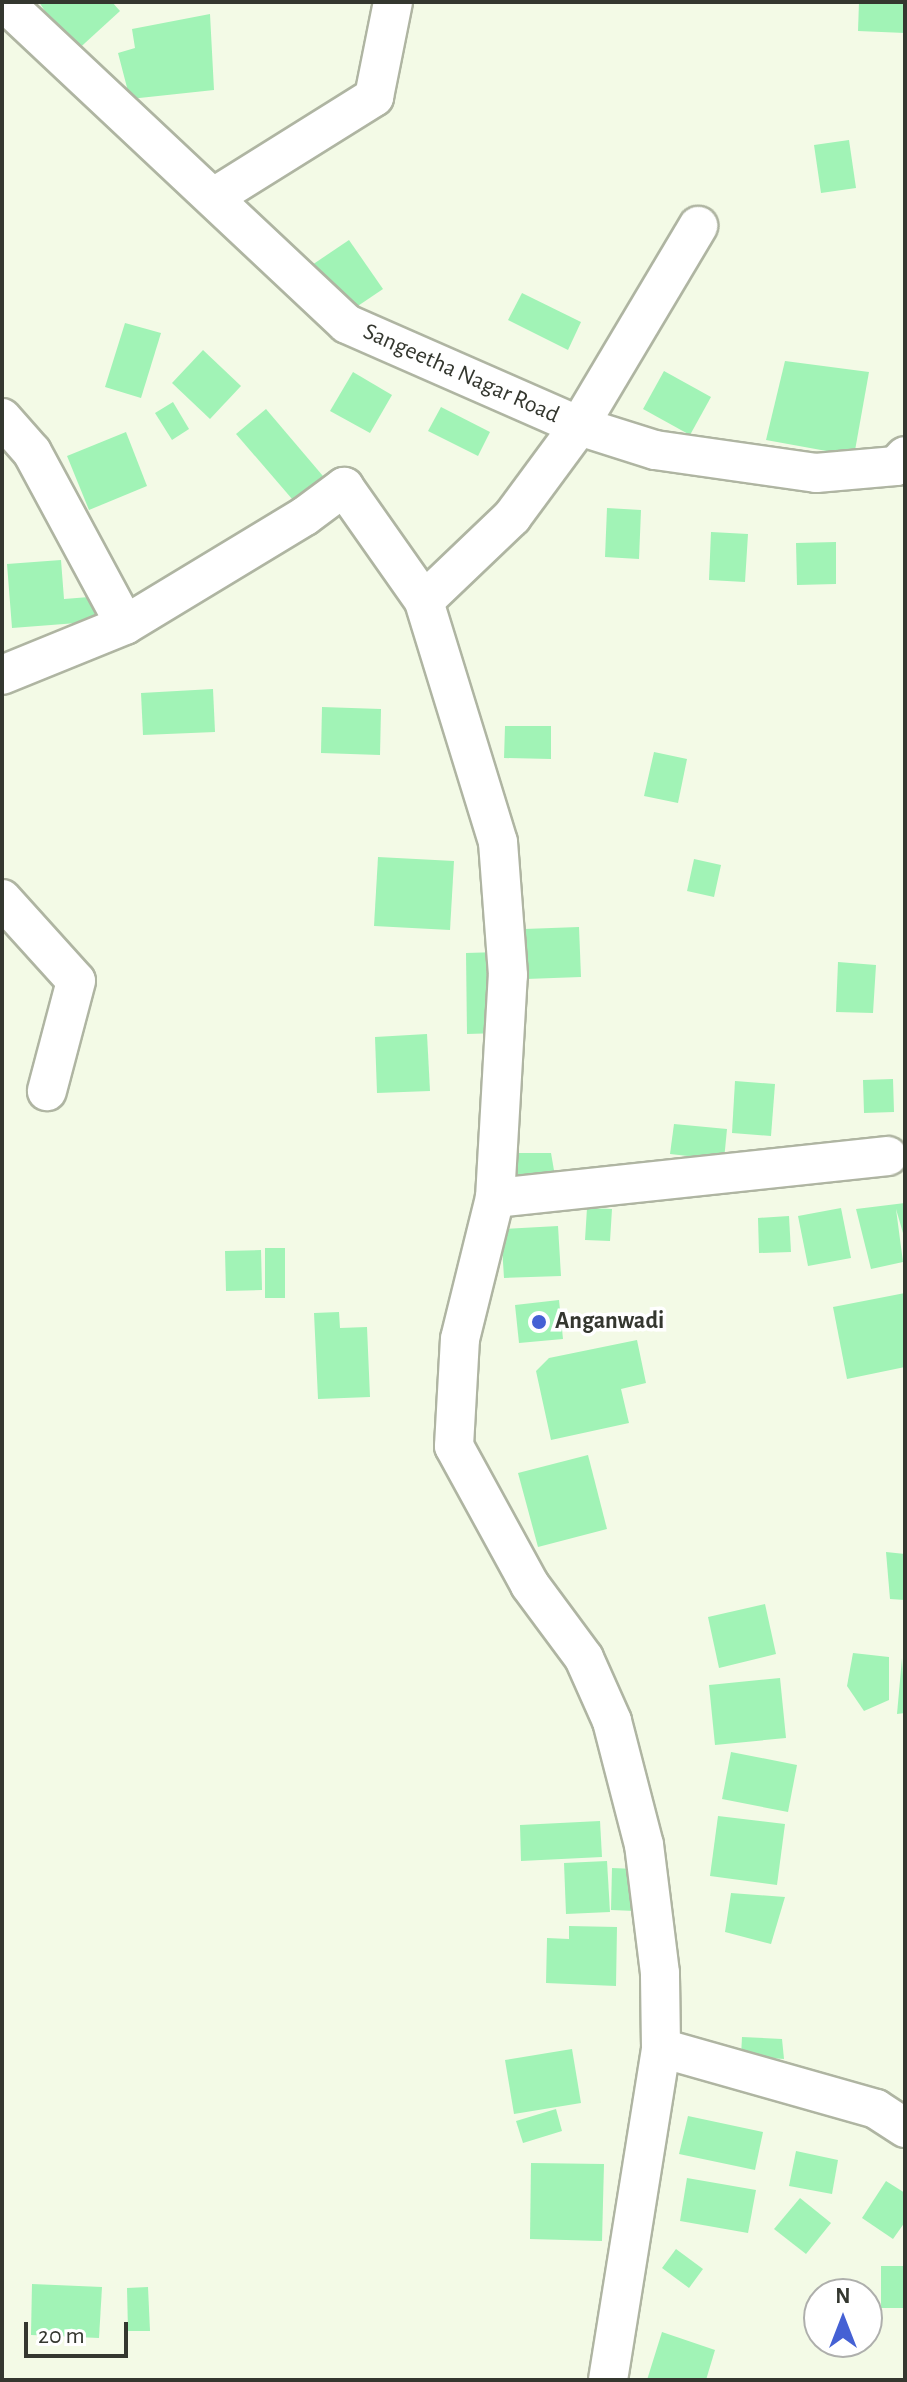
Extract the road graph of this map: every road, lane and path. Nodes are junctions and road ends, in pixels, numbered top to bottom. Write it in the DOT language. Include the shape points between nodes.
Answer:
graph roads {
  1 [pos="393,2"];
  2 [pos="16,14"];
  3 [pos="214,197"];
  4 [pos="698,226"];
  5 [pos="2,418"];
  6 [pos="579,426"];
  7 [pos="905,456"];
  8 [pos="424,601"];
  9 [pos="125,625"];
  10 [pos="2,675"];
  11 [pos="2,899"];
  12 [pos="47,1091"];
  13 [pos="888,1156"];
  14 [pos="495,1198"];
  15 [pos="661,2048"];
  16 [pos="905,2128"];
  17 [pos="608,2380"];
  1 -- 3 [label="street" via="374,97"];
  2 -- 3 [label="street, Sangeetha Nagar Road"];
  3 -- 6 [label="street, Sangeetha Nagar Road" via="347,324"];
  4 -- 6 [label="street"];
  5 -- 9 [label="street" via="32,452"];
  6 -- 7 [label="street, Sangeetha Nagar Road" via="655,450 816,473 896,466"];
  6 -- 8 [label="street" via="512,517"];
  8 -- 9 [label="street" via="344,487"];
  8 -- 14 [label="street" via="498,842 508,975"];
  9 -- 10 [label="street"];
  11 -- 12 [label="street" via="76,981"];
  13 -- 14 [label="street"];
  14 -- 15 [label="street" via="460,1339 454,1446 530,1585 584,1658 612,1721 644,1845 660,1973"];
  15 -- 16 [label="street" via="876,2109"];
  15 -- 17 [label="street"];
}
